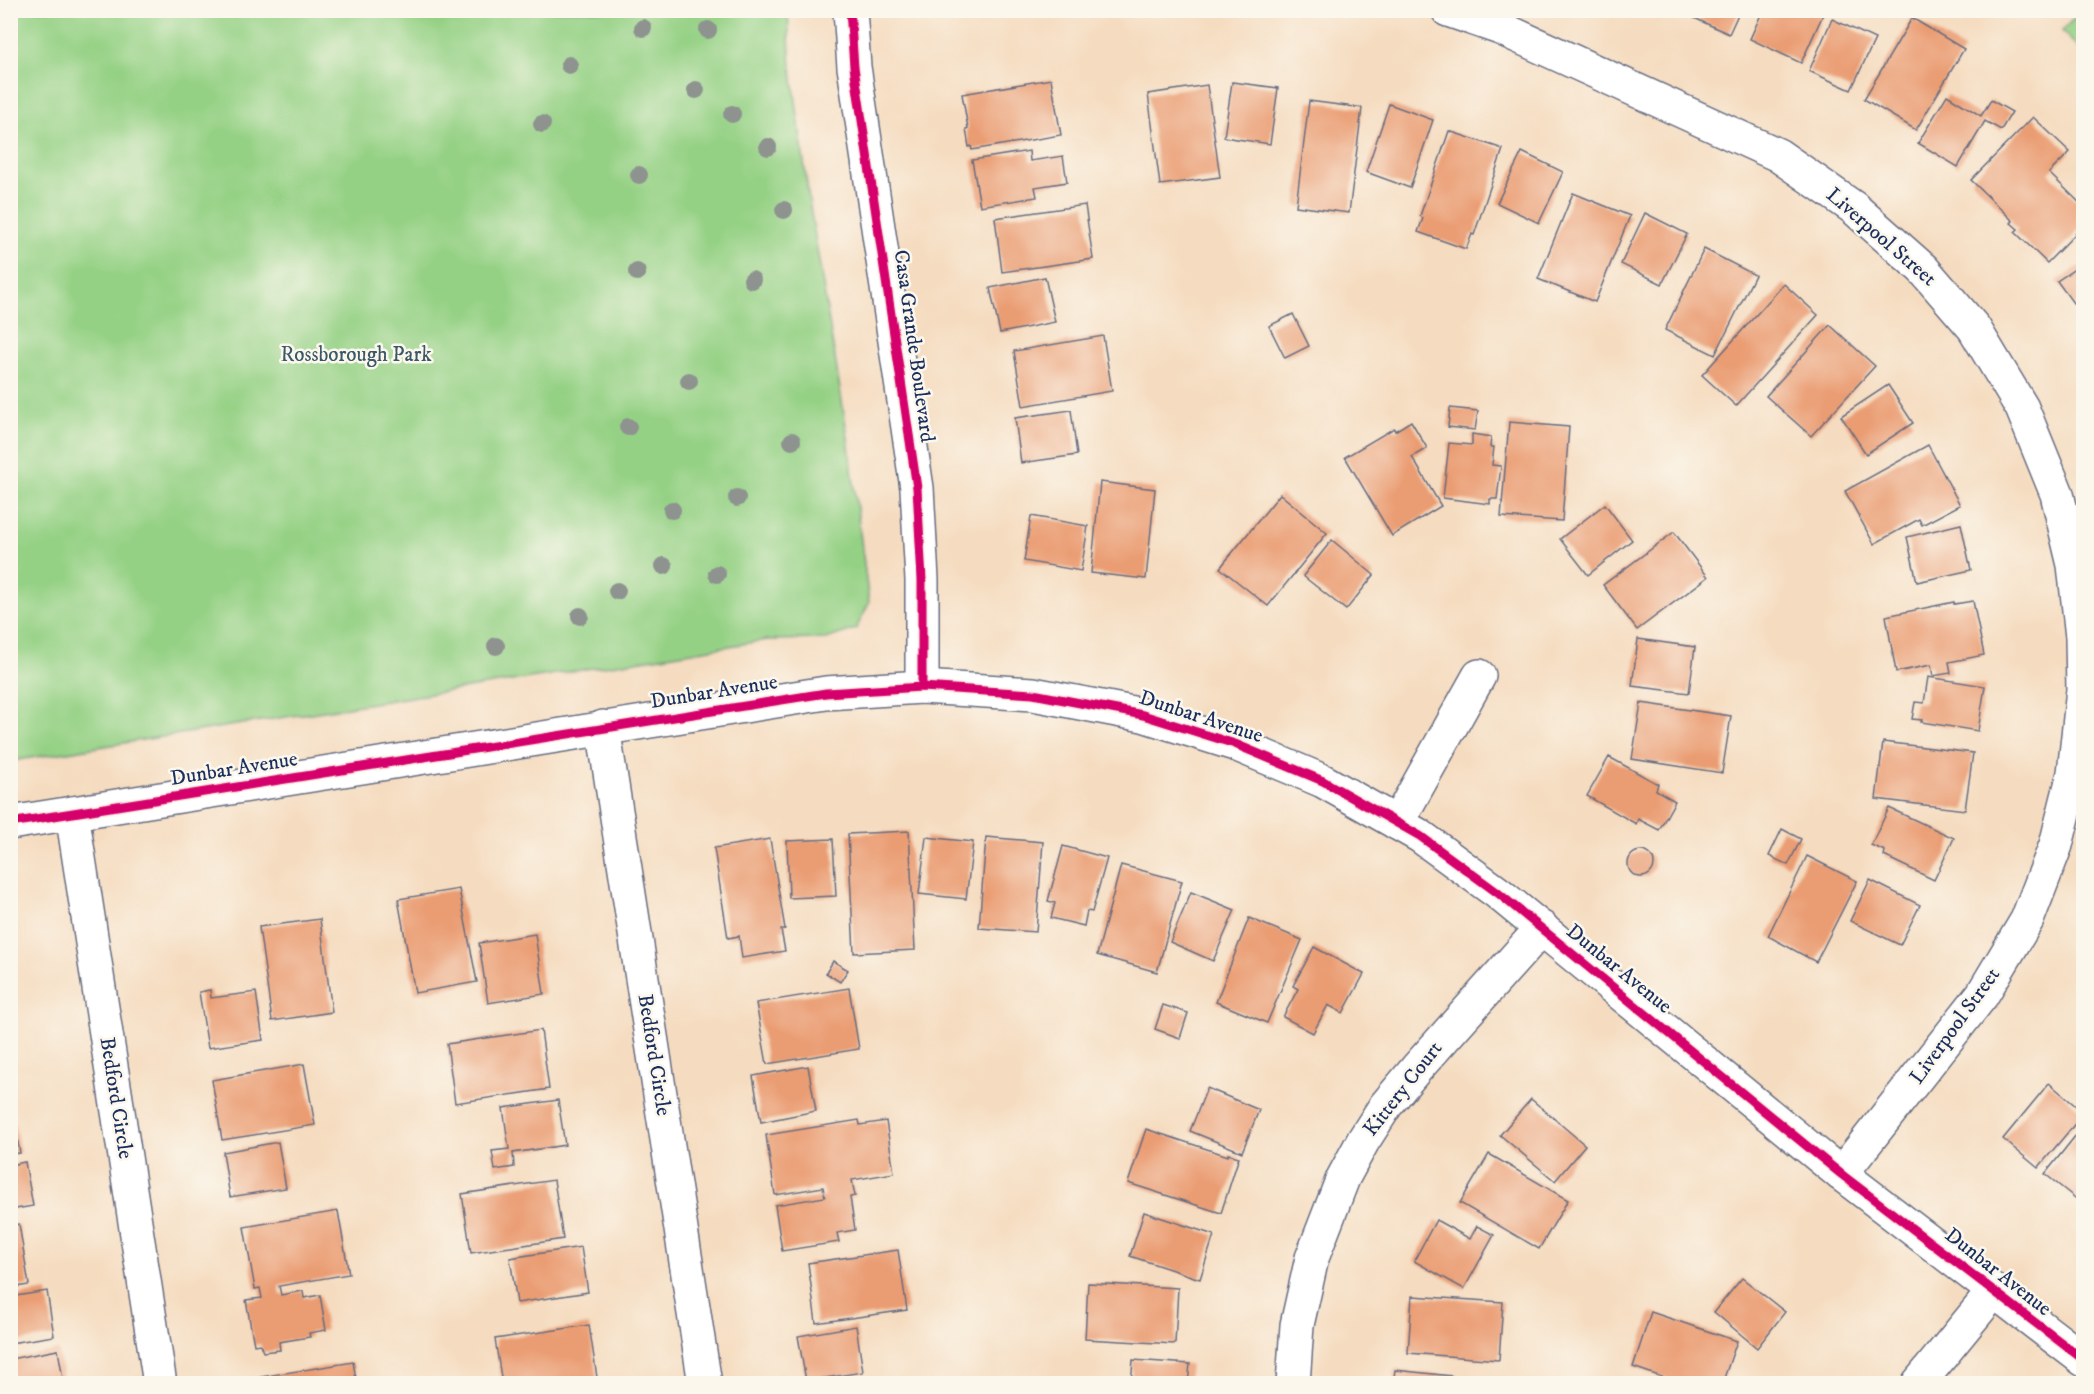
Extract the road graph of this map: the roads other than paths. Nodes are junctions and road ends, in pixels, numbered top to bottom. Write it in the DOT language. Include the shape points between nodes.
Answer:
graph roads {
  1 [pos="850,10"];
  2 [pos="1448,10"];
  3 [pos="1479,676"];
  4 [pos="922,687"];
  5 [pos="603,727"];
  6 [pos="72,813"];
  7 [pos="10,823"];
  8 [pos="1397,823"];
  9 [pos="1542,928"];
  10 [pos="1841,1174"];
  11 [pos="1994,1291"];
  12 [pos="2084,1360"];
  13 [pos="160,1383"];
  14 [pos="705,1383"];
  15 [pos="1293,1383"];
  16 [pos="1918,1383"];
  1 -- 4 [label="street, Casa Grande Boulevard" via="854,67 917,488"];
  2 -- 10 [label="street, Liverpool Street" via="1500,28 1778,155 1854,208 1923,269 1974,328 2022,408 2057,494 2074,565 2083,690 2074,773 2056,845 2027,920 1982,995"];
  3 -- 8 [label="street"];
  4 -- 5 [label="street, Dunbar Avenue" via="826,693"];
  4 -- 8 [label="street, Dunbar Avenue" via="1033,694 1143,716 1235,744 1323,781"];
  5 -- 6 [label="street, Dunbar Avenue"];
  5 -- 14 [label="street, Bedford Circle"];
  6 -- 7 [label="street, Dunbar Avenue"];
  6 -- 13 [label="street, Bedford Circle"];
  8 -- 9 [label="street, Dunbar Avenue" via="1498,892"];
  9 -- 10 [label="street, Dunbar Avenue"];
  9 -- 15 [label="street, Kittery Court" via="1386,1105 1358,1150 1312,1258 1297,1325"];
  10 -- 11 [label="street, Dunbar Avenue"];
  11 -- 12 [label="street, Dunbar Avenue"];
  11 -- 16 [label="street"];
}
